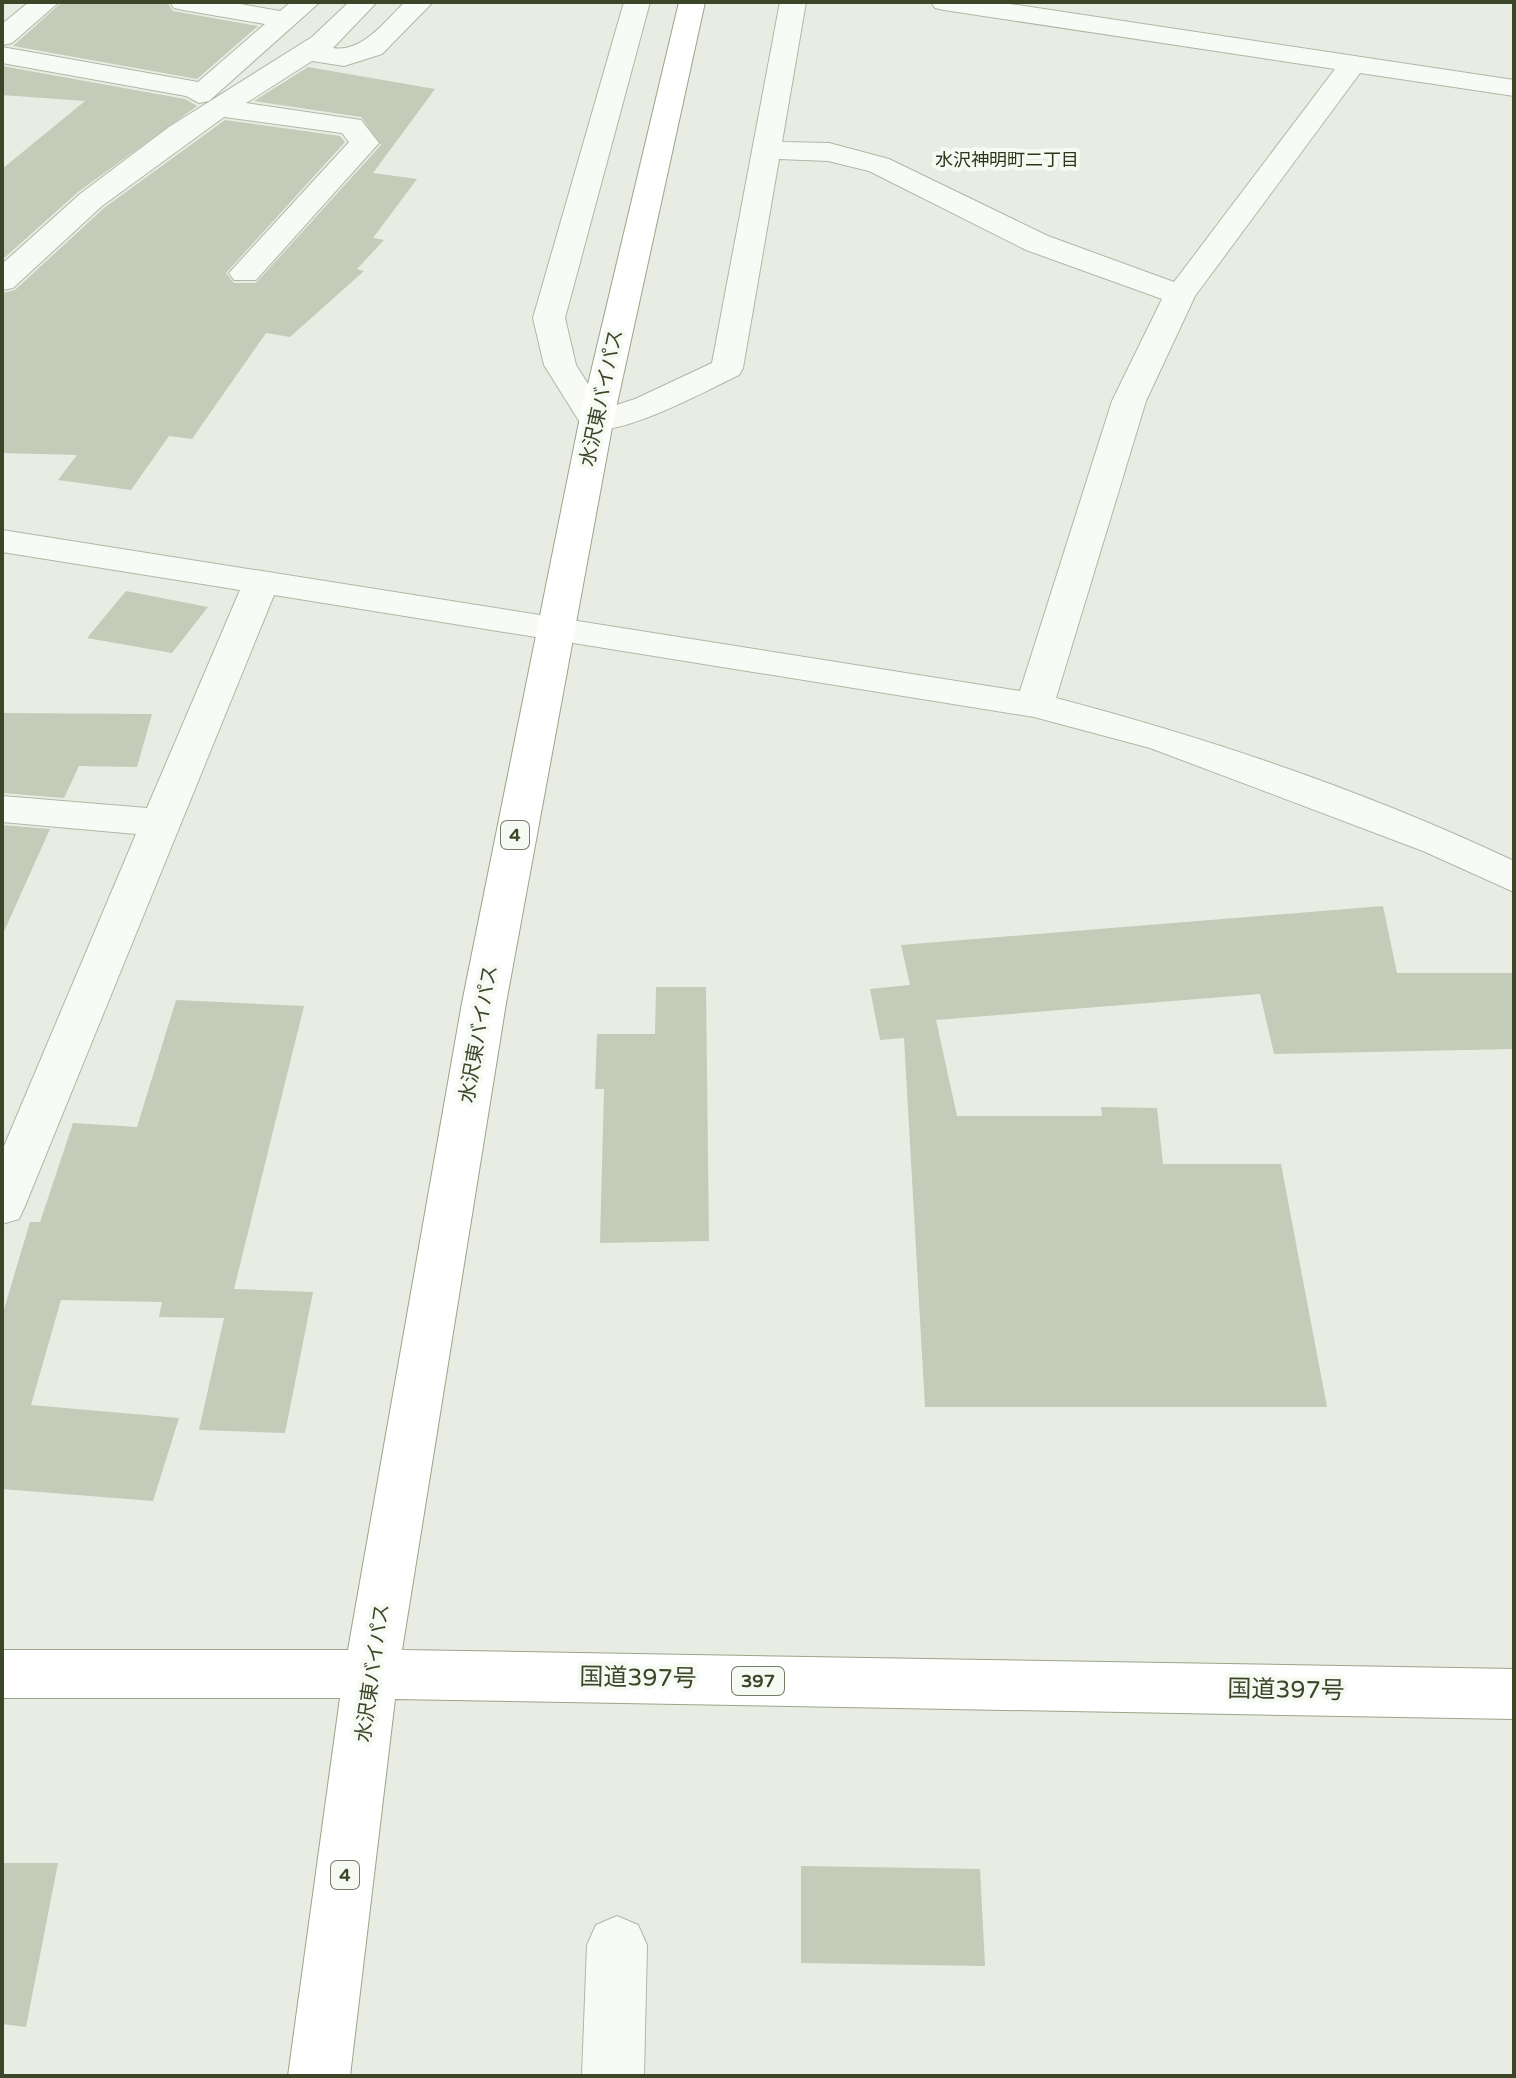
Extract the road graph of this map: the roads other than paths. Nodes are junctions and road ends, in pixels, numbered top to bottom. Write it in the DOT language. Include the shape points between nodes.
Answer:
graph roads {
  1 [pos="46,2"];
  2 [pos="183,2"];
  3 [pos="307,2"];
  4 [pos="364,2"];
  5 [pos="420,2"];
  6 [pos="637,2"];
  7 [pos="692,2"];
  8 [pos="793,2"];
  9 [pos="944,2"];
  10 [pos="285,20"];
  11 [pos="2,37"];
  12 [pos="307,52"];
  13 [pos="2,55"];
  14 [pos="1353,64"];
  15 [pos="1514,88"];
  16 [pos="211,99"];
  17 [pos="766,150"];
  18 [pos="245,273"];
  19 [pos="2,281"];
  20 [pos="1180,295"];
  21 [pos="596,422"];
  22 [pos="2,541"];
  23 [pos="262,580"];
  24 [pos="553,631"];
  25 [pos="1035,705"];
  26 [pos="2,809"];
  27 [pos="161,823"];
  28 [pos="1514,878"];
  29 [pos="2,1206"];
  30 [pos="2,1674"];
  31 [pos="371,1674"];
  32 [pos="1514,1694"];
  33 [pos="617,1945"];
  34 [pos="319,2076"];
  35 [pos="613,2076"];
  1 -- 11 [label="street"];
  2 -- 10 [label="street"];
  3 -- 10 [label="street"];
  4 -- 12 [label="street"];
  5 -- 12 [label="street" via="372,48 344,58"];
  6 -- 21 [label="street" via="549,318 560,365"];
  7 -- 21 [label="highway, 水沢東バイパス / 4"];
  8 -- 17 [label="street"];
  9 -- 14 [label="street"];
  10 -- 16 [label="street"];
  12 -- 16 [label="street"];
  13 -- 16 [label="street"];
  14 -- 15 [label="street"];
  14 -- 20 [label="street"];
  16 -- 18 [label="street" via="351,126 364,143"];
  16 -- 19 [label="street" via="179,133 91,200"];
  17 -- 20 [label="street" via="829,152 879,165 1037,243"];
  17 -- 21 [label="street" via="727,368 647,406"];
  20 -- 25 [label="street" via="1129,401"];
  21 -- 24 [label="highway, 水沢東バイパス / 4"];
  22 -- 23 [label="street"];
  23 -- 24 [label="street"];
  23 -- 27 [label="street"];
  24 -- 25 [label="street"];
  24 -- 31 [label="highway, 水沢東バイパス / 4" via="484,1003"];
  25 -- 28 [label="street" via="1164,739 1437,841"];
  26 -- 27 [label="street"];
  27 -- 29 [label="street"];
  30 -- 31 [label="highway, 国道397号 / 397"];
  31 -- 32 [label="highway, 国道397号 / 397"];
  31 -- 34 [label="highway, 水沢東バイパス / 4"];
  33 -- 35 [label="street"];
}
